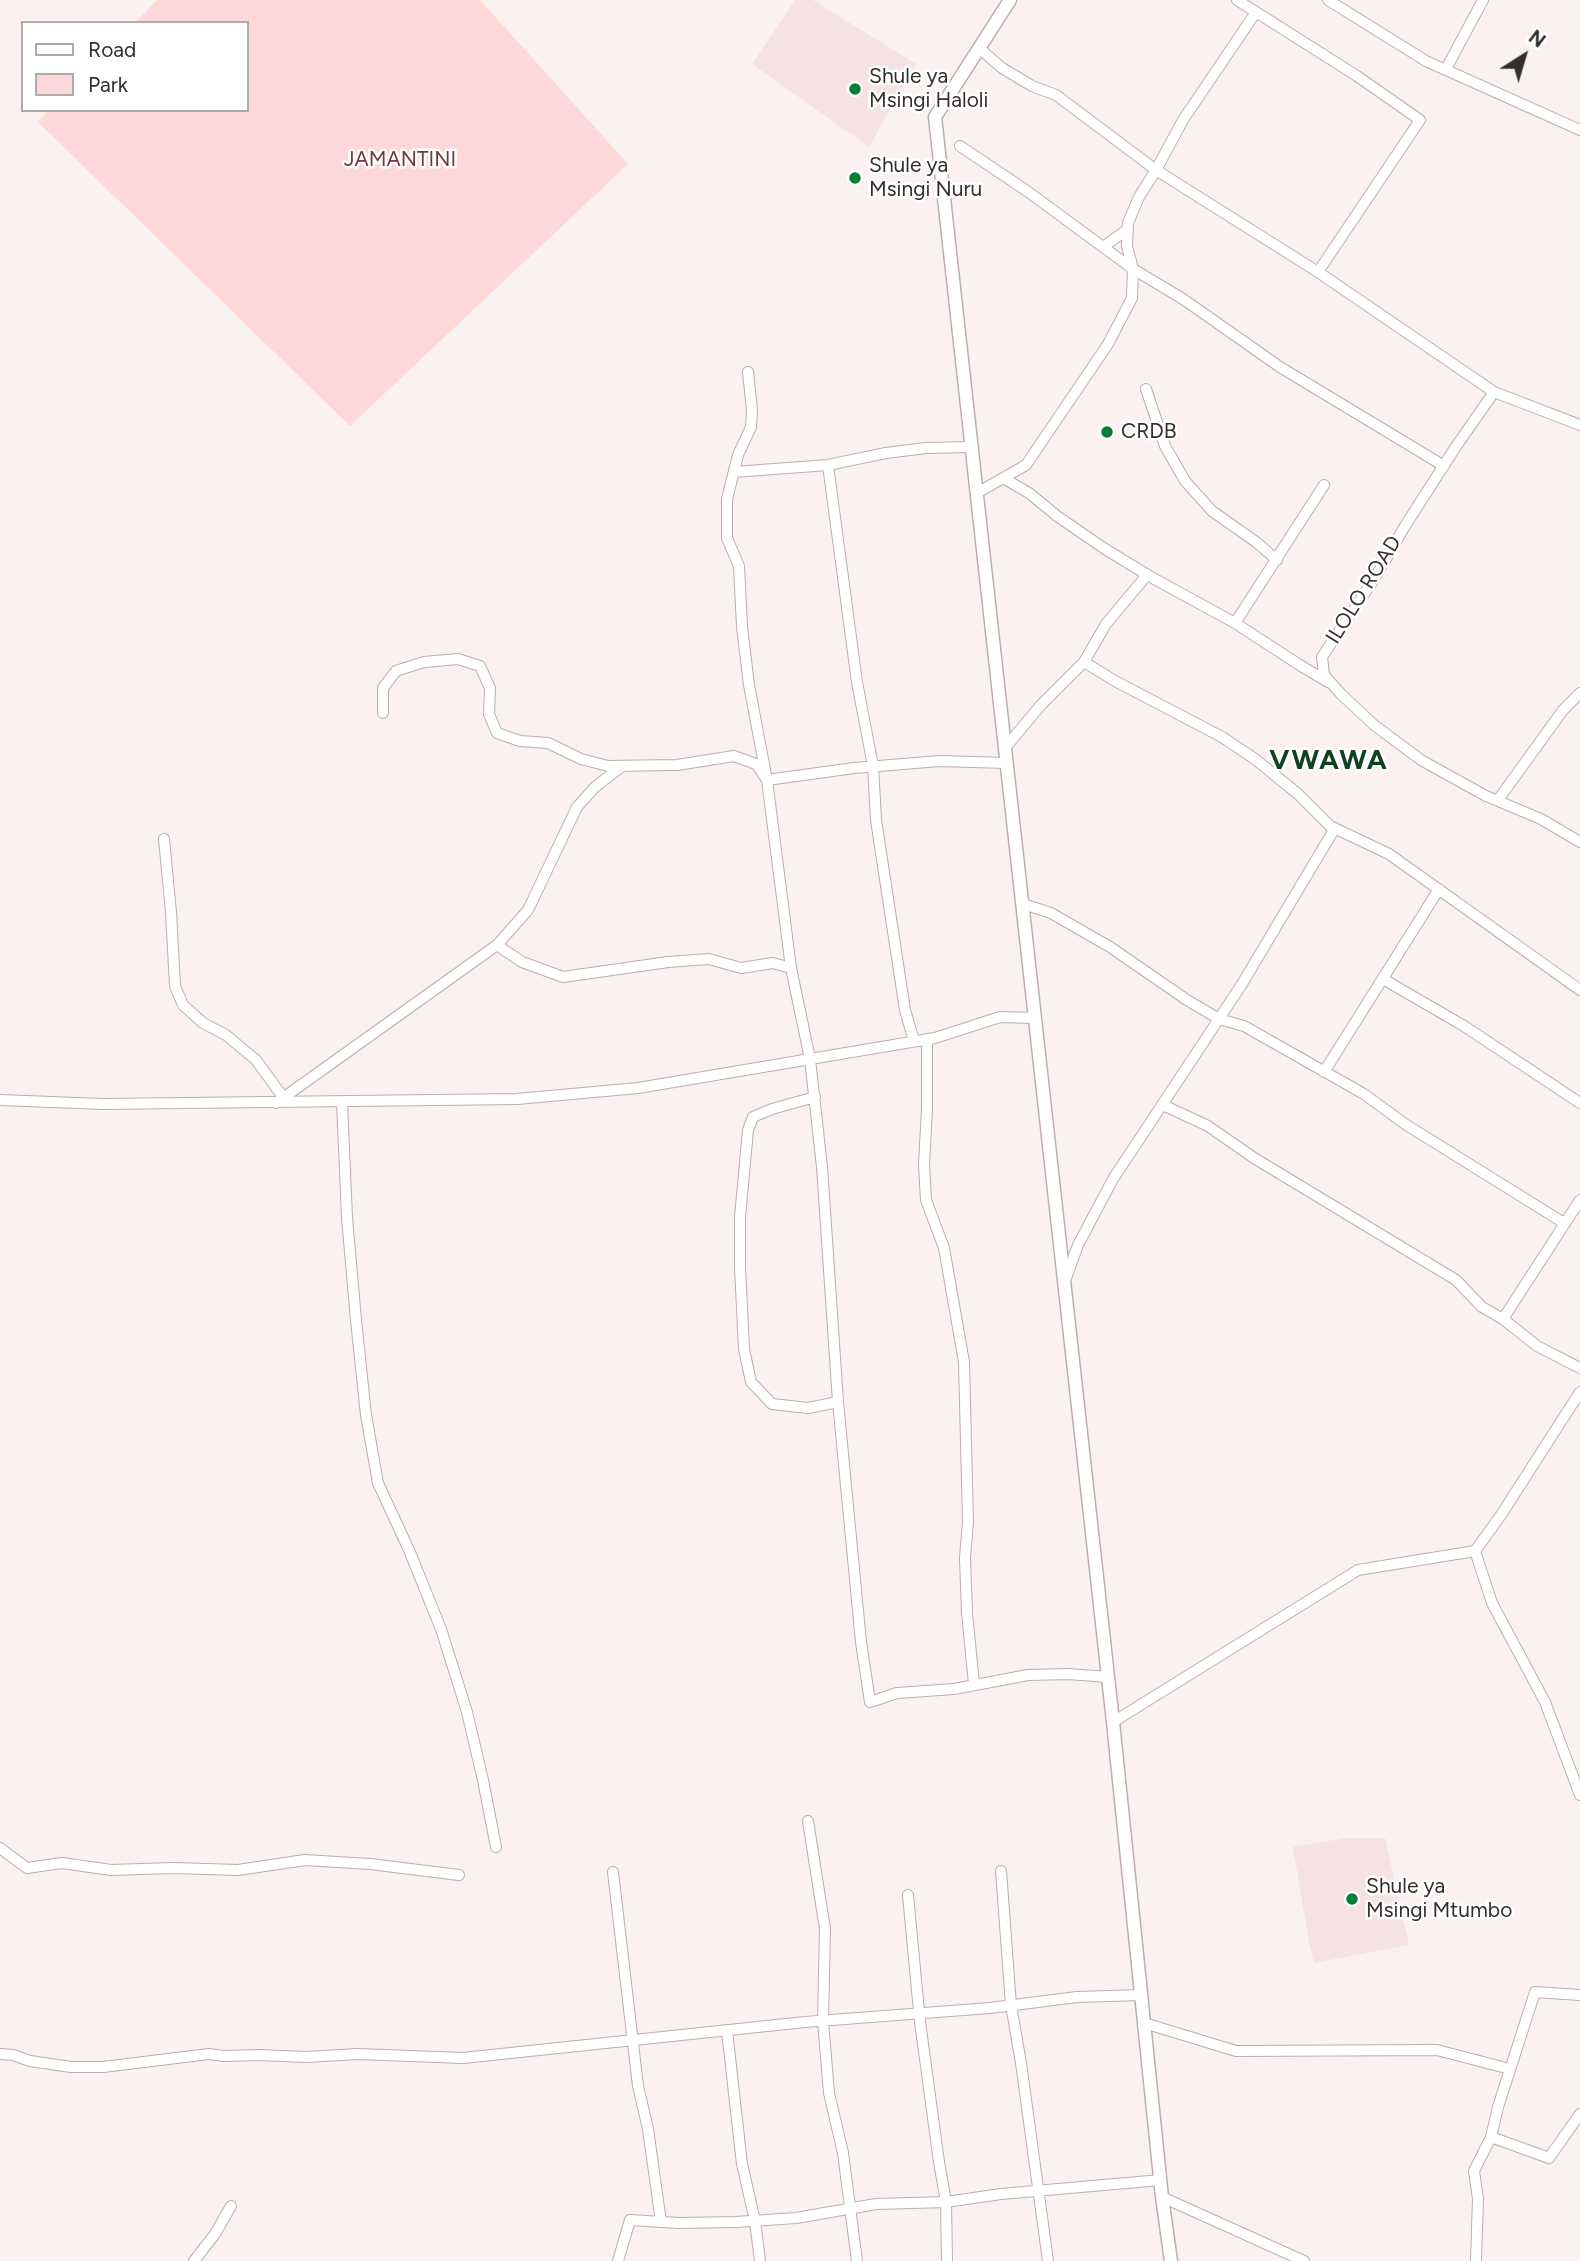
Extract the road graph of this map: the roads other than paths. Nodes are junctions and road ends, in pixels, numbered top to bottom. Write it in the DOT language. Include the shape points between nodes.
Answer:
graph roads {
  1 [pos="1010,0"];
  2 [pos="1237,0"];
  3 [pos="1328,0"];
  4 [pos="1483,0"];
  5 [pos="1256,12"];
  6 [pos="979,48"];
  7 [pos="1446,69"];
  8 [pos="1580,130"];
  9 [pos="960,146"];
  10 [pos="1156,170"];
  11 [pos="1128,229"];
  12 [pos="1103,247"];
  13 [pos="1133,269"];
  14 [pos="1318,272"];
  15 [pos="748,372"];
  16 [pos="1146,389"];
  17 [pos="1494,392"];
  18 [pos="1580,425"];
  19 [pos="972,447"];
  20 [pos="828,465"];
  21 [pos="1444,466"];
  22 [pos="734,472"];
  23 [pos="1003,478"];
  24 [pos="1324,485"];
  25 [pos="977,493"];
  26 [pos="1277,561"];
  27 [pos="1147,575"];
  28 [pos="1236,623"];
  29 [pos="1084,662"];
  30 [pos="1332,684"];
  31 [pos="1580,693"];
  32 [pos="383,713"];
  33 [pos="1005,748"];
  34 [pos="1007,764"];
  35 [pos="622,766"];
  36 [pos="873,766"];
  37 [pos="767,780"];
  38 [pos="1497,800"];
  39 [pos="1335,828"];
  40 [pos="164,839"];
  41 [pos="1580,842"];
  42 [pos="1439,889"];
  43 [pos="1023,904"];
  44 [pos="497,946"];
  45 [pos="790,968"];
  46 [pos="1383,979"];
  47 [pos="1580,990"];
  48 [pos="1035,1018"];
  49 [pos="1219,1019"];
  50 [pos="927,1039"];
  51 [pos="914,1041"];
  52 [pos="810,1059"];
  53 [pos="1324,1072"];
  54 [pos="815,1097"];
  55 [pos="0,1100"];
  56 [pos="279,1100"];
  57 [pos="342,1102"];
  58 [pos="1580,1102"];
  59 [pos="1163,1105"];
  60 [pos="1580,1200"];
  61 [pos="1564,1223"];
  62 [pos="1065,1281"];
  63 [pos="1503,1319"];
  64 [pos="1580,1368"];
  65 [pos="1580,1392"];
  66 [pos="838,1402"];
  67 [pos="1475,1551"];
  68 [pos="1108,1677"];
  69 [pos="974,1684"];
  70 [pos="1114,1722"];
  71 [pos="1580,1795"];
  72 [pos="808,1821"];
  73 [pos="496,1847"];
  74 [pos="0,1848"];
  75 [pos="1002,1871"];
  76 [pos="613,1872"];
  77 [pos="460,1875"];
  78 [pos="908,1895"];
  79 [pos="1142,1994"];
  80 [pos="1580,1995"];
  81 [pos="1011,2005"];
  82 [pos="919,2012"];
  83 [pos="823,2021"];
  84 [pos="1144,2023"];
  85 [pos="727,2031"];
  86 [pos="633,2040"];
  87 [pos="0,2054"];
  88 [pos="1510,2069"];
  89 [pos="1580,2114"];
  90 [pos="1492,2137"];
  91 [pos="1161,2180"];
  92 [pos="1037,2191"];
  93 [pos="1162,2197"];
  94 [pos="946,2202"];
  95 [pos="232,2206"];
  96 [pos="849,2209"];
  97 [pos="755,2221"];
  98 [pos="661,2222"];
  99 [pos="194,2261"];
  100 [pos="618,2261"];
  101 [pos="760,2261"];
  102 [pos="857,2261"];
  103 [pos="947,2261"];
  104 [pos="1048,2261"];
  105 [pos="1171,2261"];
  106 [pos="1304,2261"];
  107 [pos="1476,2261"];
  1 -- 6 [label="street"];
  2 -- 5 [label="street"];
  3 -- 7 [label="street"];
  4 -- 7 [label="street"];
  5 -- 10 [label="street" via="1183,120"];
  5 -- 14 [label="street" via="1420,120"];
  6 -- 10 [label="street" via="1002,68 1056,95"];
  6 -- 19 [label="street" via="935,117"];
  7 -- 8 [label="street"];
  9 -- 12 [label="street"];
  10 -- 11 [label="street"];
  10 -- 14 [label="street"];
  11 -- 12 [label="street"];
  11 -- 13 [label="street"];
  12 -- 13 [label="street"];
  13 -- 21 [label="street" via="1280,367"];
  13 -- 23 [label="street" via="1132,298 1108,344 1026,465"];
  14 -- 17 [label="street"];
  15 -- 22 [label="street" via="751,427"];
  16 -- 26 [label="street" via="1165,446 1185,481 1212,511"];
  17 -- 18 [label="street"];
  17 -- 21 [label="street, ILOLO ROAD"];
  19 -- 20 [label="street" via="926,448"];
  19 -- 25 [label="street"];
  20 -- 22 [label="street"];
  20 -- 36 [label="street"];
  21 -- 30 [label="street, ILOLO ROAD" via="1322,657 1324,675"];
  22 -- 37 [label="street" via="727,499 727,538 739,566 748,673"];
  23 -- 25 [label="street"];
  23 -- 27 [label="street"];
  24 -- 26 [label="street"];
  25 -- 33 [label="street"];
  26 -- 28 [label="street"];
  27 -- 28 [label="street"];
  27 -- 29 [label="street" via="1106,624"];
  28 -- 30 [label="street"];
  29 -- 33 [label="street"];
  29 -- 39 [label="street" via="1222,737"];
  30 -- 38 [label="street" via="1374,725 1421,760"];
  31 -- 38 [label="street"];
  32 -- 35 [label="street" via="383,688 396,671 424,662 458,659 480,666 490,688 489,714 497,733 548,743 581,759"];
  33 -- 34 [label="street"];
  34 -- 36 [label="street" via="940,761"];
  34 -- 43 [label="street"];
  35 -- 37 [label="street" via="677,765 734,756 757,764"];
  35 -- 44 [label="street" via="577,807 528,910"];
  36 -- 37 [label="street"];
  36 -- 51 [label="street" via="876,820 905,1010"];
  37 -- 45 [label="street"];
  38 -- 41 [label="street"];
  39 -- 42 [label="street" via="1389,854"];
  39 -- 49 [label="street"];
  40 -- 56 [label="street" via="175,985 183,1006 257,1060"];
  42 -- 46 [label="street"];
  42 -- 47 [label="street"];
  43 -- 48 [label="street"];
  43 -- 49 [label="street" via="1051,913 1110,947"];
  44 -- 45 [label="street" via="522,962 563,976 709,959 741,968 773,963"];
  44 -- 56 [label="street"];
  45 -- 52 [label="street"];
  46 -- 53 [label="street"];
  46 -- 58 [label="street"];
  48 -- 50 [label="street" via="1000,1017"];
  48 -- 62 [label="street"];
  49 -- 53 [label="street" via="1244,1026"];
  49 -- 59 [label="street"];
  50 -- 51 [label="street"];
  50 -- 69 [label="street" via="926,1200 944,1248 964,1362 965,1558"];
  51 -- 52 [label="street"];
  52 -- 54 [label="street"];
  52 -- 57 [label="street" via="598,1092 517,1099"];
  53 -- 61 [label="street"];
  54 -- 66 [label="street"];
  54 -- 66 [label="street" via="753,1117 748,1130 740,1217 744,1349 751,1382 772,1404 808,1408"];
  55 -- 56 [label="street" via="103,1104"];
  56 -- 57 [label="street"];
  57 -- 73 [label="street" via="356,1320 378,1483 442,1629 484,1780"];
  59 -- 62 [label="street" via="1113,1179 1078,1245"];
  59 -- 63 [label="street" via="1208,1126 1455,1280 1482,1307"];
  60 -- 61 [label="street"];
  61 -- 63 [label="street"];
  62 -- 68 [label="street"];
  63 -- 64 [label="street" via="1537,1346"];
  65 -- 67 [label="street"];
  66 -- 69 [label="street" via="870,1702 897,1693"];
  67 -- 70 [label="street" via="1358,1570"];
  67 -- 71 [label="street" via="1492,1603 1545,1702"];
  68 -- 69 [label="street" via="1028,1675"];
  68 -- 70 [label="street"];
  70 -- 79 [label="street"];
  72 -- 83 [label="street" via="825,1929"];
  74 -- 77 [label="street" via="27,1868 62,1863 111,1870 238,1870 305,1860"];
  75 -- 81 [label="street"];
  76 -- 86 [label="street"];
  78 -- 82 [label="street"];
  79 -- 81 [label="street"];
  79 -- 84 [label="street"];
  80 -- 88 [label="street" via="1535,1992"];
  81 -- 82 [label="street"];
  81 -- 92 [label="street"];
  82 -- 83 [label="street"];
  82 -- 94 [label="street"];
  83 -- 85 [label="street"];
  83 -- 96 [label="street" via="829,2093 844,2153"];
  84 -- 88 [label="street" via="1236,2051 1437,2050"];
  84 -- 91 [label="street"];
  85 -- 86 [label="street"];
  85 -- 97 [label="street" via="742,2164"];
  86 -- 87 [label="street" via="463,2058 209,2054 103,2067 30,2062"];
  86 -- 98 [label="street"];
  88 -- 90 [label="street"];
  89 -- 90 [label="street" via="1549,2158"];
  90 -- 107 [label="street" via="1475,2171"];
  91 -- 92 [label="street"];
  91 -- 93 [label="street"];
  92 -- 94 [label="street"];
  92 -- 104 [label="street"];
  93 -- 105 [label="street"];
  93 -- 106 [label="street"];
  94 -- 96 [label="street"];
  94 -- 103 [label="street"];
  95 -- 99 [label="street"];
  96 -- 97 [label="street"];
  96 -- 102 [label="street"];
  97 -- 98 [label="street"];
  97 -- 101 [label="street"];
  98 -- 100 [label="street" via="630,2220"];
}
